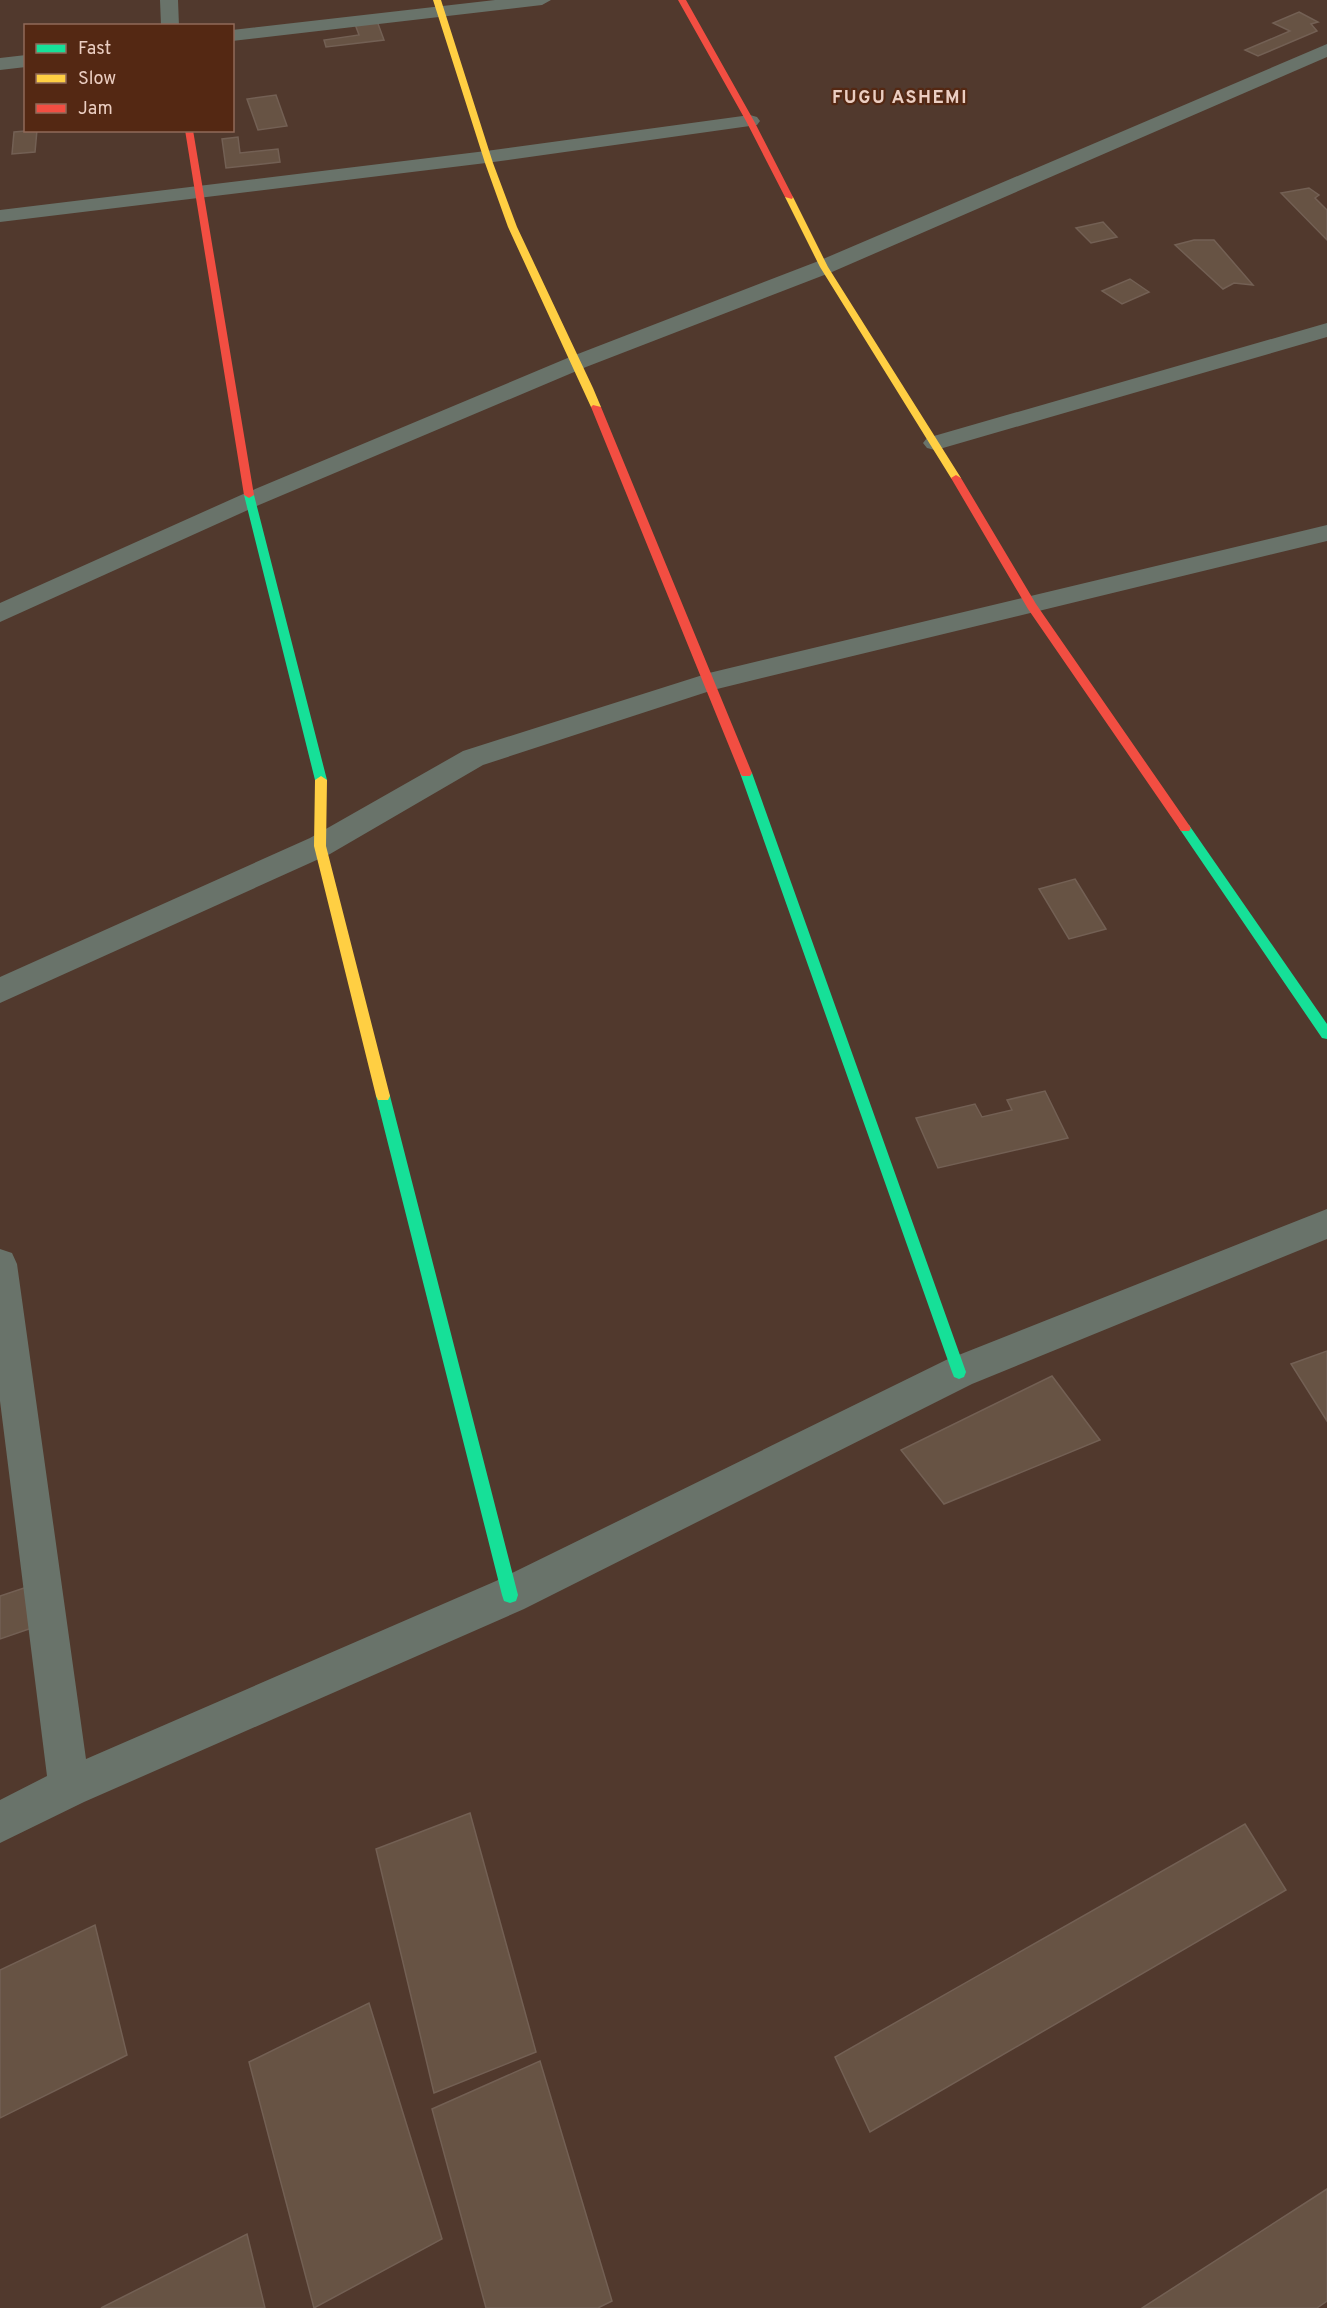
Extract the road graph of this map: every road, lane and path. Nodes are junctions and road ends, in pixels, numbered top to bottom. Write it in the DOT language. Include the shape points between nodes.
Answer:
graph roads {
  1 [pos="169,0"];
  2 [pos="542,0"];
  3 [pos="682,0"];
  4 [pos="439,6"];
  5 [pos="170,24"];
  6 [pos="234,36"];
  7 [pos="1327,50"];
  8 [pos="24,61"];
  9 [pos="0,64"];
  10 [pos="750,121"];
  11 [pos="189,132"];
  12 [pos="486,157"];
  13 [pos="198,190"];
  14 [pos="0,216"];
  15 [pos="824,267"];
  16 [pos="1327,330"];
  17 [pos="578,362"];
  18 [pos="935,443"];
  19 [pos="250,500"];
  20 [pos="1327,533"];
  21 [pos="1032,606"];
  22 [pos="0,613"];
  23 [pos="709,682"];
  24 [pos="320,846"];
  25 [pos="0,991"];
  26 [pos="1327,1034"];
  27 [pos="1327,1224"];
  28 [pos="0,1264"];
  29 [pos="959,1372"];
  30 [pos="510,1595"];
  31 [pos="69,1787"];
  32 [pos="0,1822"];
  1 -- 5 [label="street"];
  2 -- 4 [label="street"];
  3 -- 10 [label="street"];
  4 -- 6 [label="street"];
  4 -- 12 [label="street"];
  7 -- 15 [label="street"];
  8 -- 9 [label="street"];
  10 -- 12 [label="street"];
  10 -- 15 [label="street"];
  11 -- 13 [label="street"];
  12 -- 13 [label="street"];
  12 -- 17 [label="street" via="526,258"];
  13 -- 14 [label="street"];
  13 -- 19 [label="street"];
  15 -- 17 [label="street"];
  15 -- 18 [label="street"];
  16 -- 18 [label="street"];
  17 -- 19 [label="street"];
  17 -- 23 [label="street"];
  18 -- 21 [label="street"];
  19 -- 22 [label="street"];
  19 -- 24 [label="street" via="321,775"];
  20 -- 21 [label="street"];
  21 -- 23 [label="street"];
  21 -- 26 [label="street"];
  23 -- 24 [label="street" via="473,758"];
  23 -- 29 [label="street" via="734,741"];
  24 -- 25 [label="street"];
  24 -- 30 [label="street"];
  27 -- 29 [label="street"];
  28 -- 31 [label="street"];
  29 -- 30 [label="street"];
  30 -- 31 [label="street"];
  31 -- 32 [label="street"];
}
